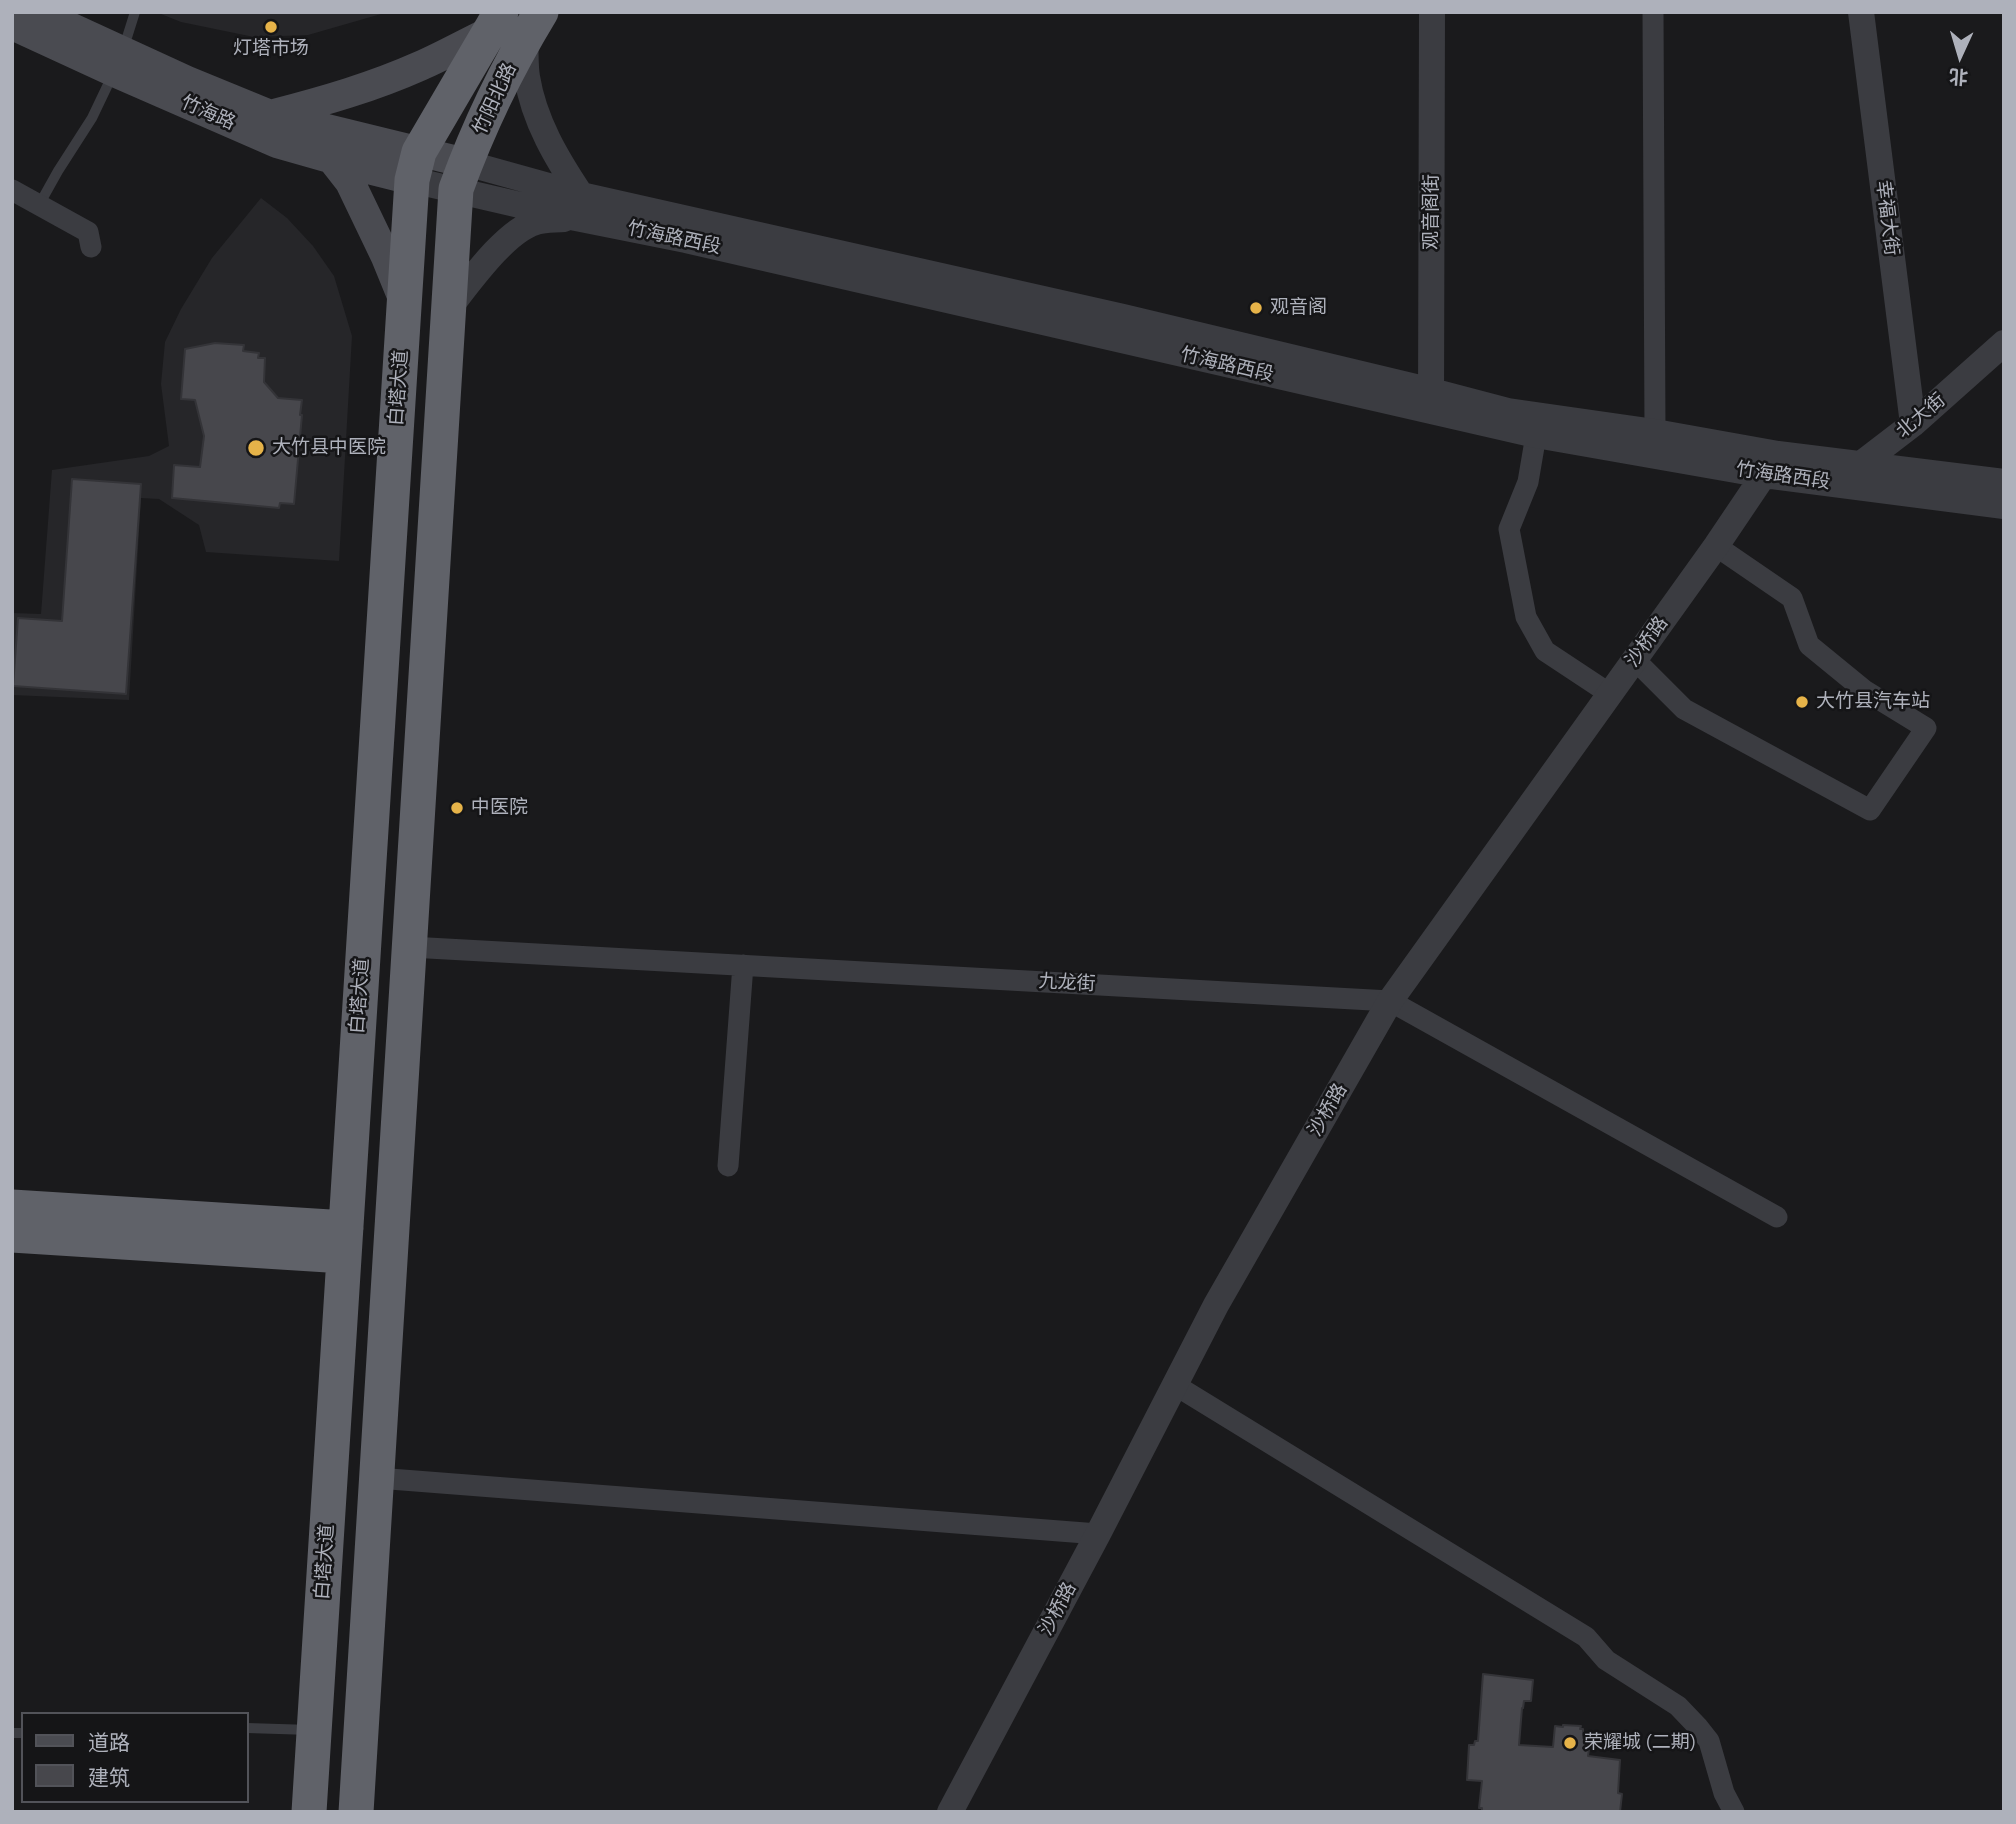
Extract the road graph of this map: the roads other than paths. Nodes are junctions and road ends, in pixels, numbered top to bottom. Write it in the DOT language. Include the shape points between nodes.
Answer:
graph roads {
  1 [pos="37,12"];
  2 [pos="135,12"];
  3 [pos="1432,12"];
  4 [pos="1653,12"];
  5 [pos="1861,12"];
  6 [pos="495,22"];
  7 [pos="12,25"];
  8 [pos="533,26"];
  9 [pos="118,62"];
  10 [pos="270,115"];
  11 [pos="332,159"];
  12 [pos="415,166"];
  13 [pos="461,176"];
  14 [pos="12,190"];
  15 [pos="39,205"];
  16 [pos="578,206"];
  17 [pos="91,247"];
  18 [pos="404,302"];
  19 [pos="449,309"];
  20 [pos="2004,343"];
  21 [pos="1431,401"];
  22 [pos="1913,424"];
  23 [pos="1655,432"];
  24 [pos="1536,435"];
  25 [pos="1771,464"];
  26 [pos="1861,464"];
  27 [pos="2004,482"];
  28 [pos="1835,483"];
  29 [pos="2004,506"];
  30 [pos="1716,546"];
  31 [pos="1634,660"];
  32 [pos="1610,694"];
  33 [pos="410,947"];
  34 [pos="743,965"];
  35 [pos="1390,1001"];
  36 [pos="728,1166"];
  37 [pos="12,1207"];
  38 [pos="1777,1217"];
  39 [pos="12,1235"];
  40 [pos="345,1242"];
  41 [pos="1175,1385"];
  42 [pos="377,1478"];
  43 [pos="1098,1534"];
  44 [pos="248,1728"];
  45 [pos="314,1730"];
  46 [pos="309,1812"];
  47 [pos="356,1812"];
  48 [pos="950,1812"];
  49 [pos="1734,1812"];
  1 -- 9 [label="main road, 竹海路"];
  2 -- 9 [label="lane"];
  3 -- 21 [label="street, 观音阁街"];
  4 -- 23 [label="street"];
  5 -- 22 [label="street, 幸福大街"];
  6 -- 10 [label="main road" via="420,66 326,101"];
  6 -- 12 [label="highway, 竹阳北路"];
  7 -- 9 [label="main road, 竹海路"];
  8 -- 13 [label="highway, 竹阳北路"];
  8 -- 16 [label="street" via="526,75 535,112"];
  9 -- 10 [label="main road, 竹海路" via="187,81"];
  9 -- 11 [label="main road, 竹海路" via="277,143"];
  9 -- 15 [label="lane" via="92,118"];
  10 -- 12 [label="main road, 竹海路"];
  11 -- 12 [label="main road, 竹海路"];
  11 -- 18 [label="main road" via="350,182"];
  12 -- 13 [label="main road"];
  12 -- 18 [label="highway, 白塔大道"];
  13 -- 16 [label="street, 竹海路西段"];
  13 -- 19 [label="highway"];
  14 -- 15 [label="street"];
  15 -- 17 [label="street" via="88,232"];
  16 -- 19 [label="street" via="510,237"];
  16 -- 21 [label="street, 竹海路西段" via="700,243"];
  18 -- 40 [label="highway, 白塔大道"];
  19 -- 33 [label="highway"];
  20 -- 22 [label="street, 北大街"];
  21 -- 23 [label="street, 竹海路西段"];
  21 -- 24 [label="street, 竹海路西段"];
  22 -- 26 [label="street, 北大街"];
  23 -- 25 [label="street, 竹海路西段"];
  24 -- 25 [label="street, 竹海路西段"];
  24 -- 32 [label="street" via="1528,482 1509,529 1526,617 1545,651"];
  25 -- 26 [label="street, 竹海路西段"];
  25 -- 28 [label="street, 竹海路西段"];
  25 -- 30 [label="street, 沙桥路"];
  26 -- 27 [label="street, 竹海路西段"];
  26 -- 28 [label="street, 北大街"];
  28 -- 29 [label="street, 竹海路西段"];
  30 -- 31 [label="street, 沙桥路"];
  30 -- 31 [label="street" via="1792,598 1809,645 1864,690 1926,728 1870,810 1684,709"];
  31 -- 32 [label="street, 沙桥路"];
  32 -- 35 [label="street, 沙桥路"];
  33 -- 34 [label="street, 九龙街"];
  33 -- 42 [label="highway"];
  34 -- 35 [label="street, 九龙街"];
  34 -- 36 [label="street"];
  35 -- 38 [label="street"];
  35 -- 41 [label="street, 沙桥路" via="1216,1304"];
  37 -- 40 [label="highway"];
  39 -- 40 [label="highway"];
  40 -- 45 [label="highway, 白塔大道"];
  41 -- 43 [label="street, 沙桥路"];
  41 -- 49 [label="street" via="1586,1637 1606,1660 1678,1706 1709,1741"];
  42 -- 43 [label="street"];
  42 -- 47 [label="highway"];
  43 -- 48 [label="street, 沙桥路"];
  44 -- 45 [label="lane"];
  45 -- 46 [label="highway, 白塔大道"];
}
